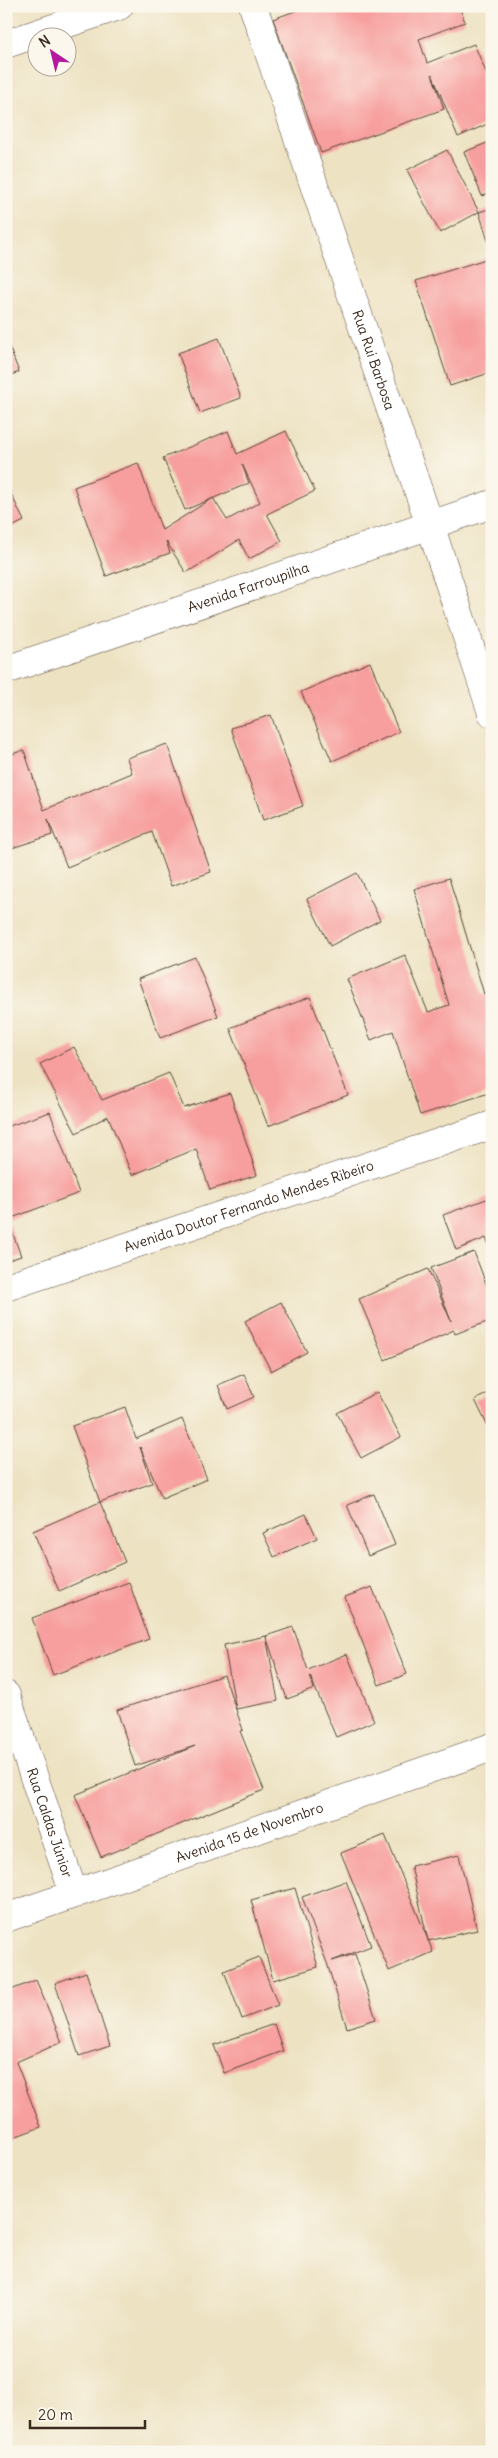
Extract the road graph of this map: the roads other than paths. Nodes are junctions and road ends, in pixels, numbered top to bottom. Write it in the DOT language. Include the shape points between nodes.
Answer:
graph roads {
  1 [pos="120,6"];
  2 [pos="253,6"];
  3 [pos="6,44"];
  4 [pos="492,504"];
  5 [pos="430,525"];
  6 [pos="6,670"];
  7 [pos="492,713"];
  8 [pos="492,1125"];
  9 [pos="6,1287"];
  10 [pos="6,1695"];
  11 [pos="492,1747"];
  12 [pos="74,1894"];
  13 [pos="6,1918"];
  1 -- 3 [label="street"];
  2 -- 5 [label="street, Rua Rui Barbosa"];
  4 -- 5 [label="street, Avenida Farroupilha"];
  5 -- 6 [label="street, Avenida Farroupilha"];
  5 -- 7 [label="street, Rua Rui Barbosa"];
  8 -- 9 [label="street, Avenida Doutor Fernando Mendes Ribeiro"];
  10 -- 12 [label="street, Rua Caldas Júnior"];
  11 -- 12 [label="street, Avenida 15 de Novembro"];
  12 -- 13 [label="street, Avenida 15 de Novembro"];
}
